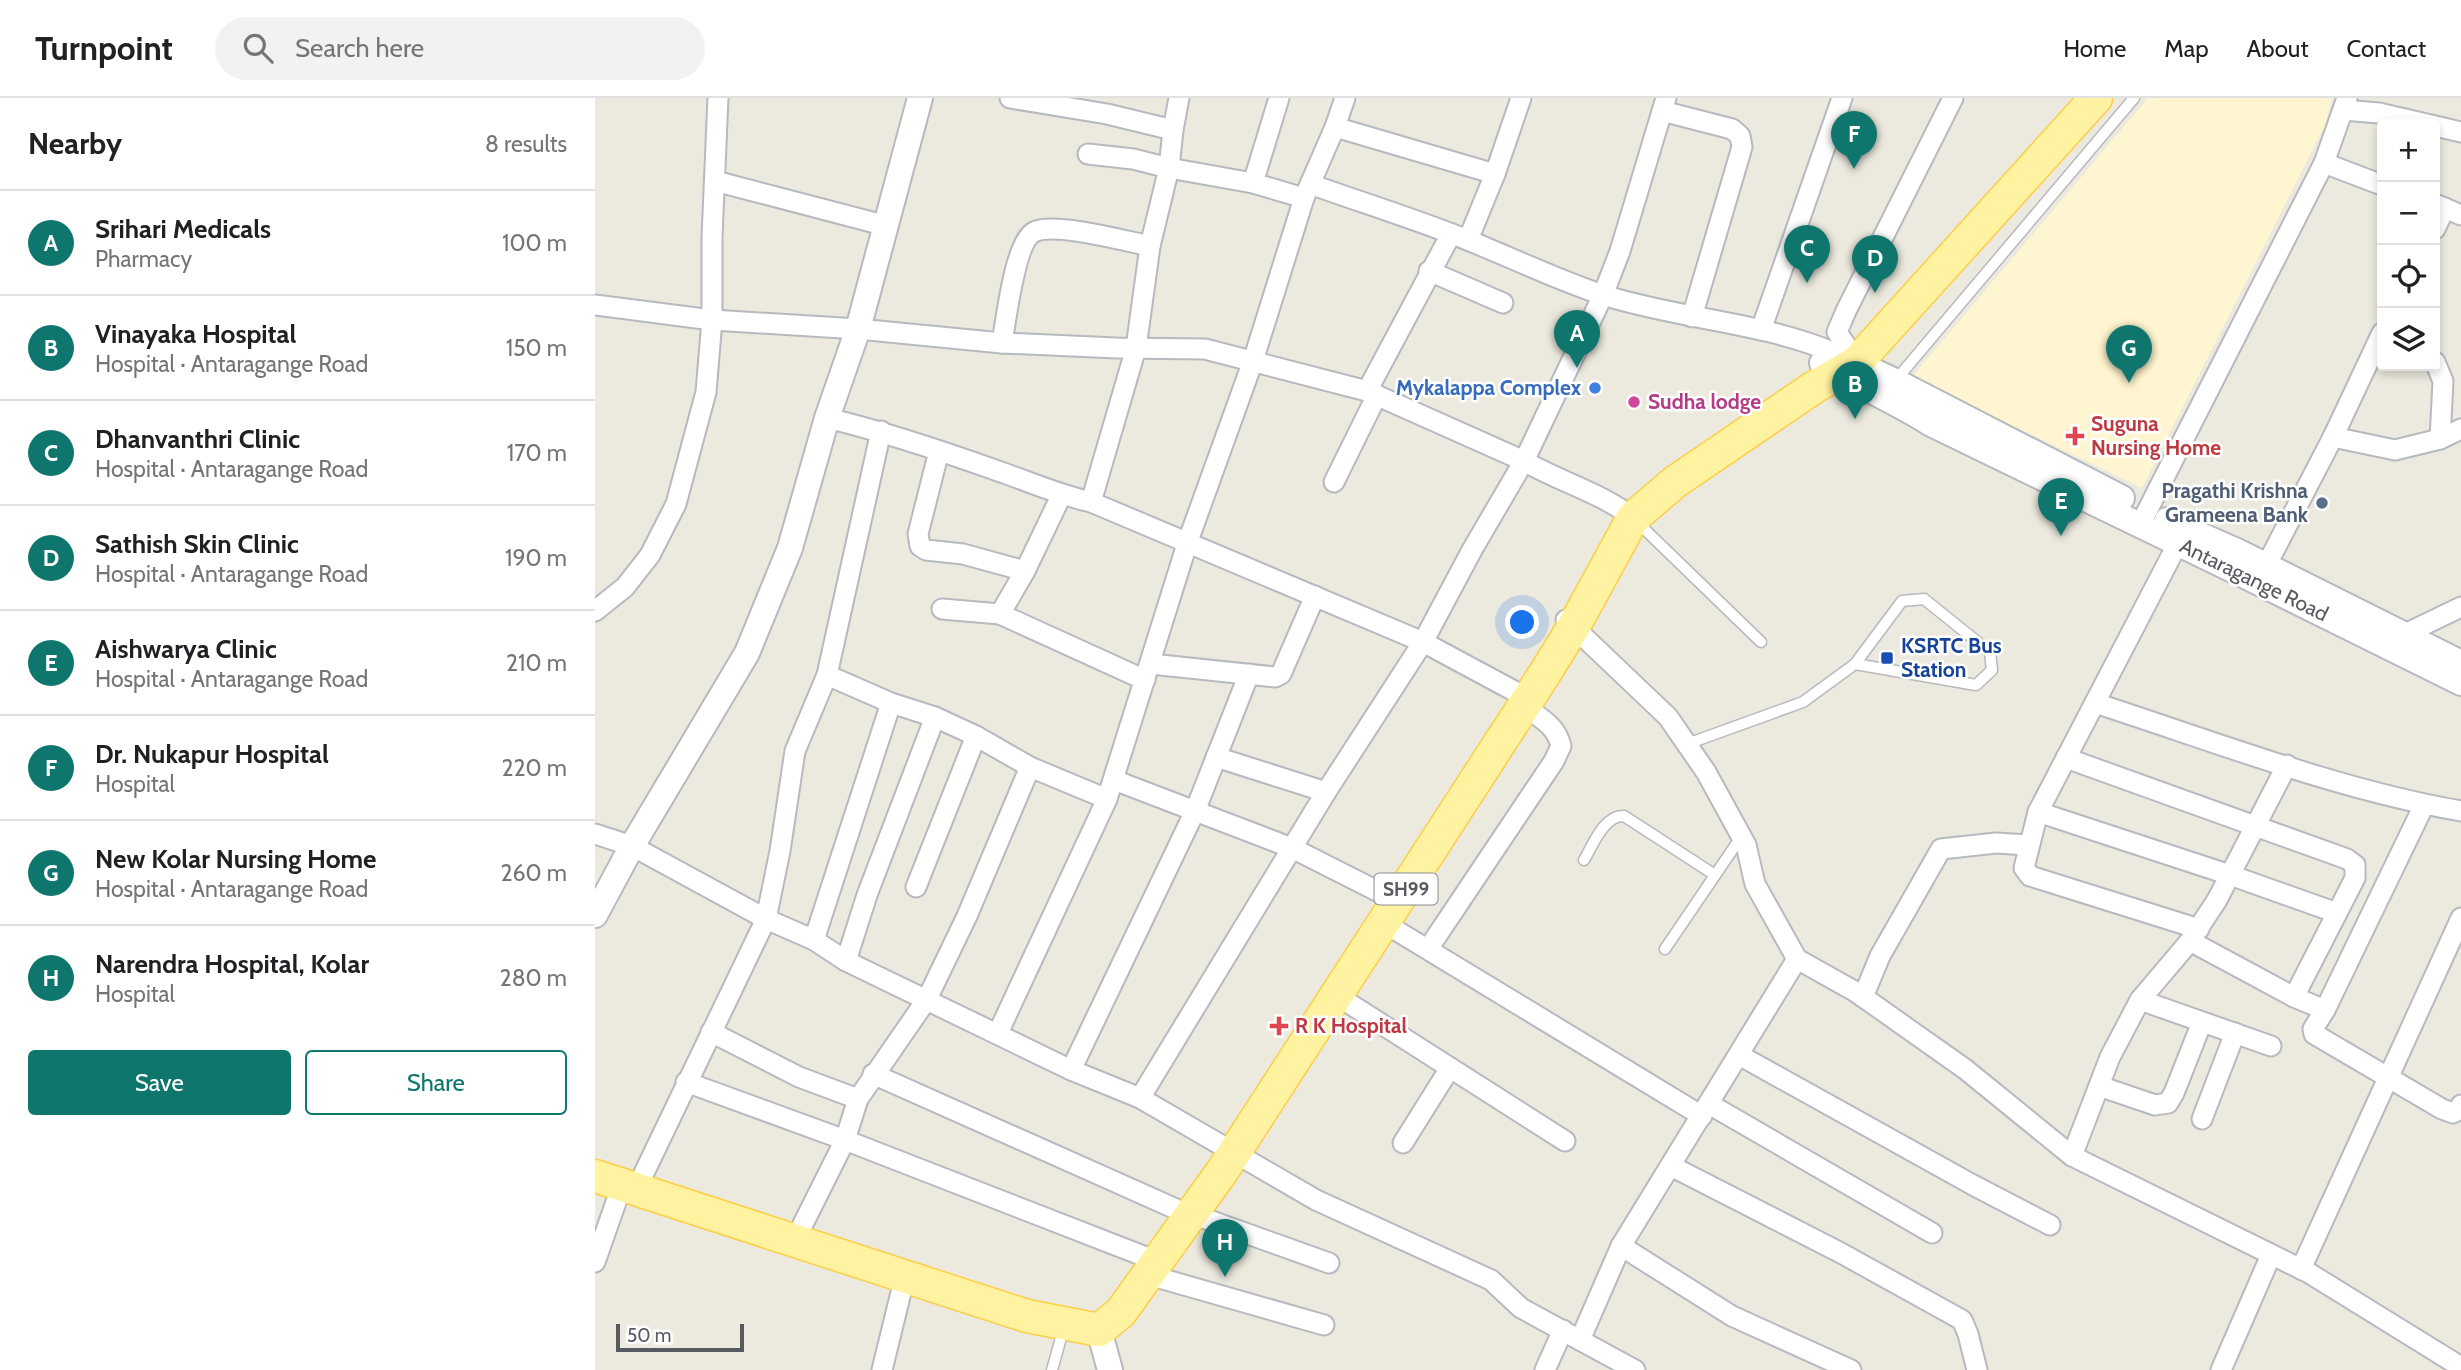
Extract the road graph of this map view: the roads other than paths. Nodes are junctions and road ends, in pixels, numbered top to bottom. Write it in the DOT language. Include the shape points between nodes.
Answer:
graph roads {
  1 [pos="717,98"];
  2 [pos="920,98"];
  3 [pos="1010,98"];
  4 [pos="1179,98"];
  5 [pos="1279,98"];
  6 [pos="1521,98"];
  7 [pos="1842,98"];
  8 [pos="2075,98"];
  9 [pos="2096,98"];
  10 [pos="2134,98"];
  11 [pos="1341,99"];
  12 [pos="1950,99"];
  13 [pos="1664,104"];
  14 [pos="2345,104"];
  15 [pos="1108,106"];
  16 [pos="1335,127"];
  17 [pos="1173,130"];
  18 [pos="2461,132"];
  19 [pos="1088,154"];
  20 [pos="2324,163"];
  21 [pos="1169,169"];
  22 [pos="1495,174"];
  23 [pos="715,181"];
  24 [pos="1253,183"];
  25 [pos="2377,183"];
  26 [pos="1307,191"];
  27 [pos="887,226"];
  28 [pos="1459,237"];
  29 [pos="1150,246"];
  30 [pos="1429,271"];
  31 [pos="1603,295"];
  32 [pos="1503,303"];
  33 [pos="595,304"];
  34 [pos="1692,317"];
  35 [pos="712,320"];
  36 [pos="859,329"];
  37 [pos="1761,330"];
  38 [pos="1002,343"];
  39 [pos="2377,344"];
  40 [pos="1136,348"];
  41 [pos="1835,357"];
  42 [pos="1253,361"];
  43 [pos="2439,371"];
  44 [pos="1895,381"];
  45 [pos="1372,393"];
  46 [pos="827,418"];
  47 [pos="2461,429"];
  48 [pos="881,431"];
  49 [pos="2333,437"];
  50 [pos="2439,439"];
  51 [pos="939,451"];
  52 [pos="1524,461"];
  53 [pos="1333,482"];
  54 [pos="1061,495"];
  55 [pos="1091,502"];
  56 [pos="1626,512"];
  57 [pos="2144,518"];
  58 [pos="1188,541"];
  59 [pos="2178,543"];
  60 [pos="2266,566"];
  61 [pos="1025,571"];
  62 [pos="1315,596"];
  63 [pos="2461,607"];
  64 [pos="942,609"];
  65 [pos="595,611"];
  66 [pos="1000,614"];
  67 [pos="1569,622"];
  68 [pos="2399,641"];
  69 [pos="1423,642"];
  70 [pos="1761,642"];
  71 [pos="2461,663"];
  72 [pos="1855,664"];
  73 [pos="1148,672"];
  74 [pos="1249,674"];
  75 [pos="827,676"];
  76 [pos="2461,683"];
  77 [pos="1520,699"];
  78 [pos="891,703"];
  79 [pos="2095,703"];
  80 [pos="935,717"];
  81 [pos="976,736"];
  82 [pos="1687,744"];
  83 [pos="1216,757"];
  84 [pos="2066,758"];
  85 [pos="2287,765"];
  86 [pos="1030,767"];
  87 [pos="1111,790"];
  88 [pos="1326,792"];
  89 [pos="2424,805"];
  90 [pos="1195,811"];
  91 [pos="2461,811"];
  92 [pos="2038,812"];
  93 [pos="2256,827"];
  94 [pos="595,834"];
  95 [pos="1741,836"];
  96 [pos="2028,845"];
  97 [pos="632,846"];
  98 [pos="1292,848"];
  99 [pos="1584,860"];
  100 [pos="1715,875"];
  101 [pos="2230,875"];
  102 [pos="916,887"];
  103 [pos="1383,908"];
  104 [pos="2337,913"];
  105 [pos="595,915"];
  106 [pos="2461,918"];
  107 [pos="766,919"];
  108 [pos="2195,935"];
  109 [pos="814,940"];
  110 [pos="1428,949"];
  111 [pos="1665,949"];
  112 [pos="1797,959"];
  113 [pos="846,961"];
  114 [pos="1336,995"];
  115 [pos="1863,997"];
  116 [pos="2294,997"];
  117 [pos="927,999"];
  118 [pos="2140,1000"];
  119 [pos="2325,1010"];
  120 [pos="2202,1021"];
  121 [pos="711,1032"];
  122 [pos="998,1033"];
  123 [pos="2235,1033"];
  124 [pos="2271,1046"];
  125 [pos="1739,1055"];
  126 [pos="1450,1068"];
  127 [pos="1071,1070"];
  128 [pos="873,1074"];
  129 [pos="2387,1077"];
  130 [pos="686,1082"];
  131 [pos="2099,1086"];
  132 [pos="1140,1098"];
  133 [pos="858,1099"];
  134 [pos="2461,1105"];
  135 [pos="1705,1110"];
  136 [pos="2201,1119"];
  137 [pos="845,1140"];
  138 [pos="1565,1141"];
  139 [pos="1403,1143"];
  140 [pos="1225,1148"];
  141 [pos="595,1155"];
  142 [pos="2072,1156"];
  143 [pos="1671,1166"];
  144 [pos="621,1178"];
  145 [pos="1184,1211"];
  146 [pos="803,1224"];
  147 [pos="2050,1225"];
  148 [pos="1932,1233"];
  149 [pos="1622,1245"];
  150 [pos="2271,1255"];
  151 [pos="595,1262"];
  152 [pos="1329,1263"];
  153 [pos="1147,1266"];
  154 [pos="2301,1269"];
  155 [pos="905,1276"];
  156 [pos="1065,1323"];
  157 [pos="1324,1325"];
  158 [pos="1099,1330"];
  159 [pos="1563,1331"];
  160 [pos="1580,1340"];
  161 [pos="2461,1367"];
  162 [pos="882,1370"];
  163 [pos="1052,1370"];
  164 [pos="1110,1370"];
  165 [pos="1545,1370"];
  166 [pos="1636,1370"];
  167 [pos="1851,1370"];
  168 [pos="1977,1370"];
  169 [pos="2221,1370"];
  1 -- 23 [label="street"];
  2 -- 27 [label="street"];
  3 -- 15 [label="street"];
  4 -- 17 [label="street"];
  5 -- 24 [label="street"];
  6 -- 22 [label="street"];
  7 -- 37 [label="street"];
  8 -- 41 [label="main road, SH99"];
  9 -- 41 [label="main road, SH99"];
  10 -- 44 [label="lane"];
  11 -- 16 [label="street"];
  12 -- 41 [label="street" via="1846,311 1837,332"];
  13 -- 31 [label="street" via="1621,251"];
  13 -- 34 [label="street" via="1732,129 1740,136 1742,147"];
  14 -- 18 [label="street"];
  14 -- 20 [label="street"];
  15 -- 17 [label="street"];
  16 -- 22 [label="street"];
  16 -- 26 [label="street"];
  17 -- 21 [label="street"];
  19 -- 21 [label="street"];
  20 -- 25 [label="street"];
  20 -- 57 [label="street"];
  21 -- 24 [label="street"];
  21 -- 29 [label="street"];
  22 -- 28 [label="street"];
  23 -- 27 [label="street"];
  23 -- 35 [label="street"];
  24 -- 26 [label="street"];
  26 -- 28 [label="street"];
  26 -- 42 [label="street"];
  27 -- 36 [label="street"];
  28 -- 30 [label="street"];
  28 -- 31 [label="street"];
  29 -- 38 [label="street" via="1057,229 1035,231 1026,240 1019,260"];
  29 -- 40 [label="street"];
  30 -- 32 [label="street"];
  30 -- 45 [label="street"];
  31 -- 34 [label="street"];
  31 -- 52 [label="street"];
  33 -- 35 [label="street"];
  34 -- 37 [label="street"];
  35 -- 36 [label="street"];
  35 -- 65 [label="street" via="706,392 676,504 650,555 625,587"];
  36 -- 38 [label="street"];
  36 -- 46 [label="street"];
  37 -- 41 [label="street"];
  38 -- 40 [label="street"];
  39 -- 49 [label="street"];
  40 -- 42 [label="street" via="1205,349"];
  40 -- 55 [label="street"];
  41 -- 44 [label="street, Antaragange Road"];
  41 -- 56 [label="main road, SH99" via="1675,482"];
  41 -- 57 [label="street, Antaragange Road" via="1931,424"];
  42 -- 45 [label="street"];
  42 -- 58 [label="street"];
  43 -- 50 [label="street" via="2443,382"];
  44 -- 57 [label="street, Antaragange Road"];
  45 -- 52 [label="street"];
  45 -- 53 [label="street"];
  46 -- 48 [label="street"];
  46 -- 97 [label="street" via="790,548 747,653"];
  47 -- 50 [label="street"];
  48 -- 51 [label="street"];
  48 -- 75 [label="street"];
  49 -- 50 [label="street" via="2395,450"];
  49 -- 60 [label="street"];
  51 -- 54 [label="street"];
  51 -- 61 [label="street" via="918,534 920,546"];
  52 -- 56 [label="street"];
  52 -- 69 [label="street"];
  54 -- 55 [label="street"];
  54 -- 61 [label="street"];
  55 -- 58 [label="street"];
  56 -- 67 [label="main road, SH99"];
  56 -- 70 [label="lane"];
  57 -- 59 [label="street, Antaragange Road"];
  57 -- 60 [label="street, Antaragange Road"];
  58 -- 62 [label="street"];
  58 -- 73 [label="street"];
  59 -- 68 [label="street, Antaragange Road"];
  59 -- 79 [label="street"];
  60 -- 68 [label="street, Antaragange Road"];
  61 -- 66 [label="street"];
  62 -- 69 [label="street"];
  62 -- 74 [label="street" via="1281,674"];
  63 -- 68 [label="street"];
  64 -- 66 [label="street"];
  66 -- 73 [label="street"];
  67 -- 77 [label="main road, SH99"];
  67 -- 82 [label="street" via="1668,717"];
  68 -- 71 [label="street, Antaragange Road"];
  68 -- 76 [label="street, Antaragange Road"];
  69 -- 77 [label="street"];
  69 -- 88 [label="street"];
  72 -- 72 [label="lane" via="1902,601 1924,599 1990,652 1992,670 1976,685"];
  72 -- 82 [label="lane" via="1803,702"];
  73 -- 74 [label="street"];
  73 -- 87 [label="street"];
  74 -- 83 [label="street"];
  75 -- 78 [label="street"];
  75 -- 107 [label="street" via="795,751"];
  77 -- 103 [label="main road, SH99"];
  77 -- 110 [label="street" via="1558,733 1561,746"];
  78 -- 80 [label="street"];
  78 -- 109 [label="street"];
  79 -- 84 [label="street"];
  79 -- 85 [label="street"];
  80 -- 81 [label="street"];
  80 -- 113 [label="street"];
  81 -- 86 [label="street"];
  81 -- 102 [label="street"];
  82 -- 95 [label="street"];
  83 -- 88 [label="street"];
  83 -- 90 [label="street"];
  84 -- 92 [label="street"];
  84 -- 93 [label="street"];
  85 -- 89 [label="street"];
  85 -- 93 [label="street"];
  86 -- 87 [label="street"];
  86 -- 117 [label="street"];
  87 -- 90 [label="street"];
  87 -- 122 [label="street"];
  88 -- 98 [label="street"];
  89 -- 91 [label="street"];
  89 -- 119 [label="street"];
  90 -- 98 [label="street"];
  90 -- 127 [label="street"];
  92 -- 96 [label="street"];
  92 -- 101 [label="street"];
  93 -- 101 [label="street"];
  93 -- 104 [label="street" via="2355,865 2355,878"];
  94 -- 97 [label="street"];
  95 -- 100 [label="lane"];
  95 -- 112 [label="street" via="1755,884"];
  96 -- 108 [label="street" via="2024,868 2030,876"];
  96 -- 115 [label="street" via="1941,849 1880,956"];
  97 -- 105 [label="street"];
  97 -- 107 [label="street"];
  98 -- 103 [label="street"];
  98 -- 132 [label="street"];
  99 -- 100 [label="lane" via="1608,821 1624,816"];
  100 -- 111 [label="lane"];
  101 -- 104 [label="street"];
  101 -- 108 [label="street"];
  103 -- 110 [label="street"];
  103 -- 114 [label="main road, SH99"];
  103 -- 140 [label="main road, SH99" via="1304,1016"];
  104 -- 116 [label="street"];
  106 -- 129 [label="street"];
  107 -- 109 [label="street"];
  107 -- 121 [label="street"];
  108 -- 116 [label="street"];
  108 -- 118 [label="street"];
  109 -- 113 [label="street"];
  110 -- 135 [label="street"];
  112 -- 115 [label="street"];
  112 -- 125 [label="street"];
  113 -- 117 [label="street"];
  114 -- 126 [label="street"];
  114 -- 140 [label="main road, SH99"];
  115 -- 142 [label="street" via="1965,1069"];
  116 -- 119 [label="street"];
  117 -- 122 [label="street"];
  117 -- 128 [label="street"];
  118 -- 120 [label="street"];
  118 -- 131 [label="street"];
  119 -- 129 [label="street" via="2314,1034"];
  120 -- 123 [label="street"];
  120 -- 131 [label="street" via="2168,1103 2155,1105"];
  121 -- 130 [label="street"];
  121 -- 133 [label="street" via="799,1077"];
  122 -- 127 [label="street"];
  123 -- 124 [label="street"];
  123 -- 136 [label="street"];
  125 -- 135 [label="street"];
  125 -- 147 [label="street"];
  126 -- 138 [label="street"];
  126 -- 139 [label="street"];
  127 -- 132 [label="street"];
  128 -- 133 [label="street"];
  128 -- 145 [label="street"];
  129 -- 134 [label="street" via="2453,1113"];
  129 -- 154 [label="street"];
  130 -- 137 [label="street"];
  130 -- 144 [label="street"];
  131 -- 142 [label="street"];
  132 -- 140 [label="street"];
  133 -- 137 [label="street"];
  135 -- 143 [label="street"];
  135 -- 148 [label="street"];
  137 -- 146 [label="street"];
  137 -- 153 [label="street"];
  140 -- 145 [label="main road, SH99"];
  140 -- 159 [label="street" via="1316,1200 1491,1280 1521,1308"];
  141 -- 144 [label="main road, SH99"];
  142 -- 150 [label="street"];
  143 -- 149 [label="street"];
  143 -- 168 [label="street" via="1962,1320"];
  144 -- 146 [label="main road, SH99"];
  144 -- 151 [label="street"];
  144 -- 155 [label="main road, SH99"];
  145 -- 152 [label="street"];
  145 -- 153 [label="main road, SH99"];
  146 -- 153 [label="main road, SH99" via="1042,1304 1080,1310 1117,1297"];
  149 -- 160 [label="street"];
  149 -- 167 [label="street" via="1732,1316"];
  150 -- 154 [label="street"];
  150 -- 169 [label="street"];
  153 -- 157 [label="street"];
  153 -- 158 [label="main road, SH99" via="1121,1312"];
  154 -- 161 [label="street"];
  155 -- 156 [label="main road, SH99" via="1027,1316"];
  155 -- 162 [label="street"];
  156 -- 158 [label="main road, SH99"];
  156 -- 163 [label="lane"];
  158 -- 164 [label="street"];
  159 -- 160 [label="street"];
  159 -- 165 [label="street"];
  160 -- 166 [label="street"];
}
